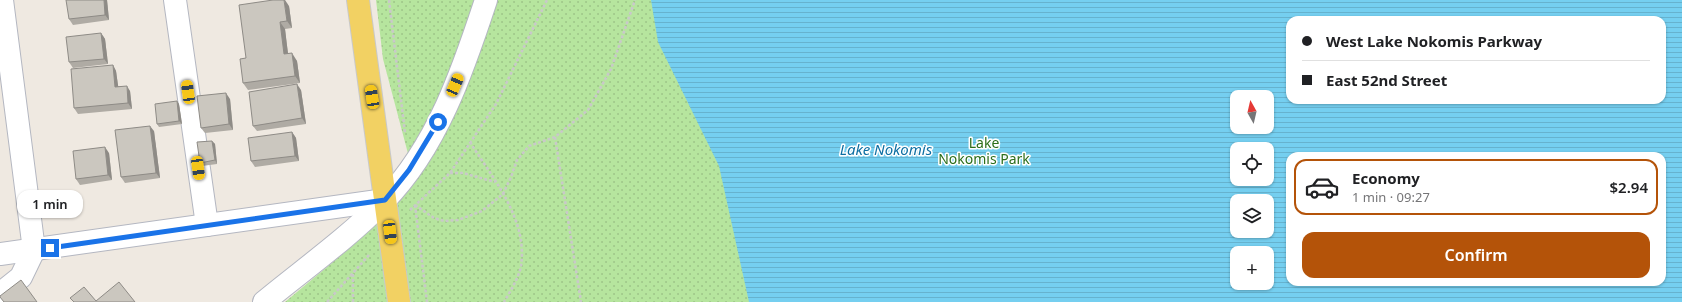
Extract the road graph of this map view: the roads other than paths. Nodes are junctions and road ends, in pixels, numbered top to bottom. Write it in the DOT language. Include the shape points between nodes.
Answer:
graph roads {
  1 [pos="2,0"];
  2 [pos="175,0"];
  3 [pos="358,0"];
  4 [pos="486,0"];
  5 [pos="385,200"];
  6 [pos="207,225"];
  7 [pos="34,250"];
  8 [pos="0,254"];
  9 [pos="0,294"];
  10 [pos="264,302"];
  11 [pos="399,302"];
  1 -- 7 [label="street"];
  2 -- 6 [label="street"];
  3 -- 5 [label="main road"];
  4 -- 5 [label="street" via="461,72 444,110 425,146"];
  5 -- 6 [label="street"];
  5 -- 10 [label="street"];
  5 -- 11 [label="main road"];
  6 -- 7 [label="street"];
  7 -- 8 [label="street"];
  7 -- 9 [label="street" via="21,277"];
}
